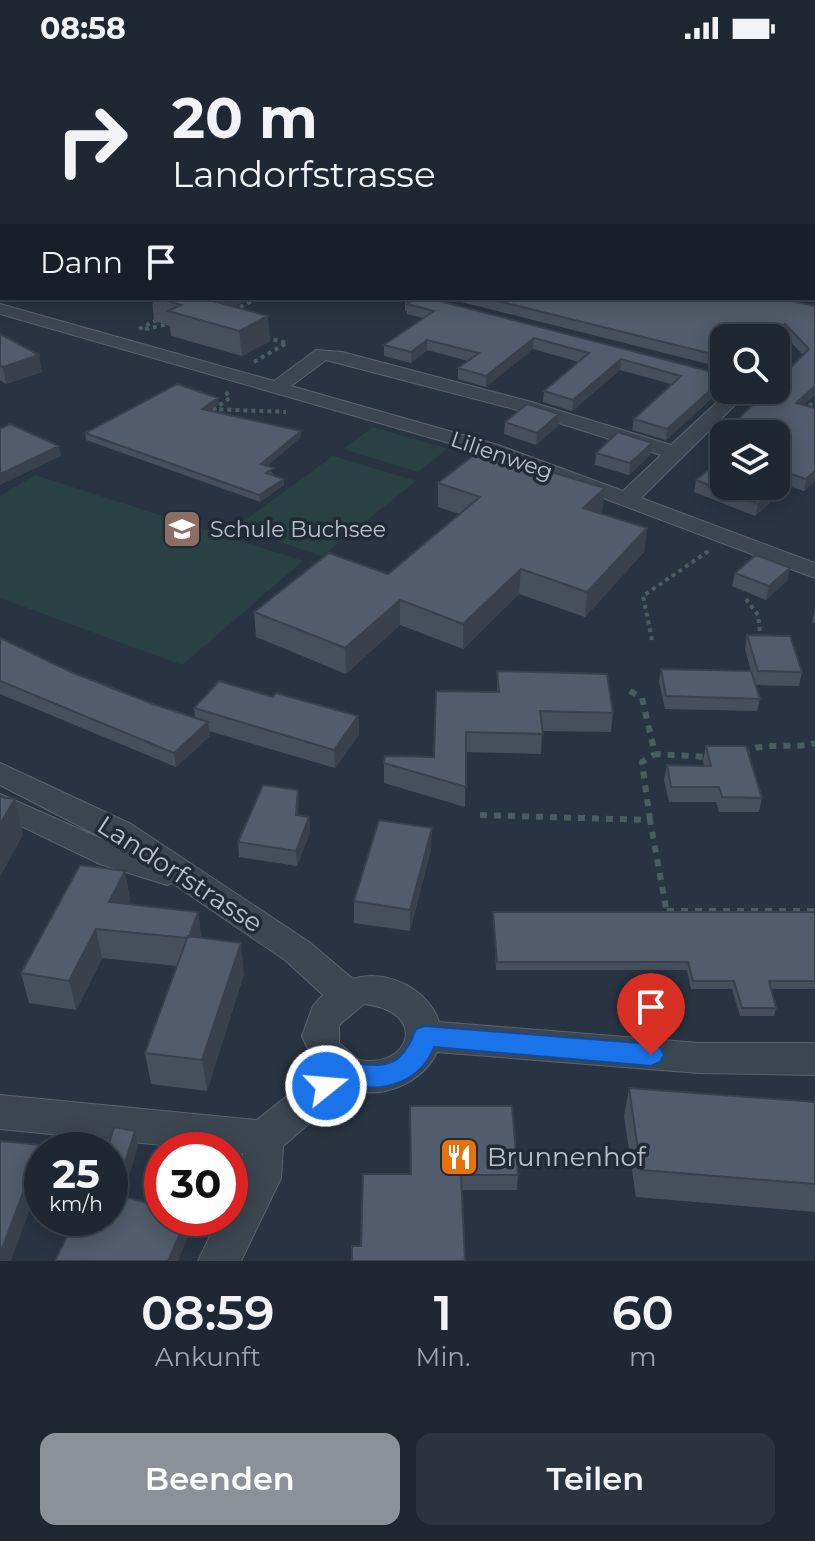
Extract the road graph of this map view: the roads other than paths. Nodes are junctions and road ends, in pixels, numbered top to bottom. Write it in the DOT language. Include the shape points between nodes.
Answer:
graph roads {
  1 [pos="0,309"];
  2 [pos="275,389"];
  3 [pos="726,404"];
  4 [pos="675,453"];
  5 [pos="625,501"];
  6 [pos="815,571"];
  7 [pos="0,773"];
  8 [pos="0,804"];
  9 [pos="197,883"];
  10 [pos="347,995"];
  11 [pos="425,1036"];
  12 [pos="815,1059"];
  13 [pos="344,1071"];
  14 [pos="0,1112"];
  15 [pos="264,1138"];
  16 [pos="219,1261"];
  1 -- 2 [label="street, Lilienweg"];
  2 -- 4 [label="street" via="322,354 342,357"];
  2 -- 5 [label="street, Lilienweg" via="480,446"];
  3 -- 4 [label="street"];
  4 -- 5 [label="street"];
  5 -- 6 [label="street, Lilienweg"];
  7 -- 9 [label="street, Landorfstrasse" via="120,832"];
  8 -- 9 [label="street" via="111,856"];
  9 -- 10 [label="street, Landorfstrasse" via="310,961"];
  10 -- 11 [label="street" via="362,990 393,993 417,1010"];
  10 -- 13 [label="street" via="320,1025 320,1038 332,1062"];
  11 -- 12 [label="street" via="699,1058"];
  11 -- 13 [label="street" via="410,1063 396,1072 378,1077"];
  13 -- 15 [label="street"];
  14 -- 15 [label="street"];
  15 -- 16 [label="street" via="261,1178"];
}
